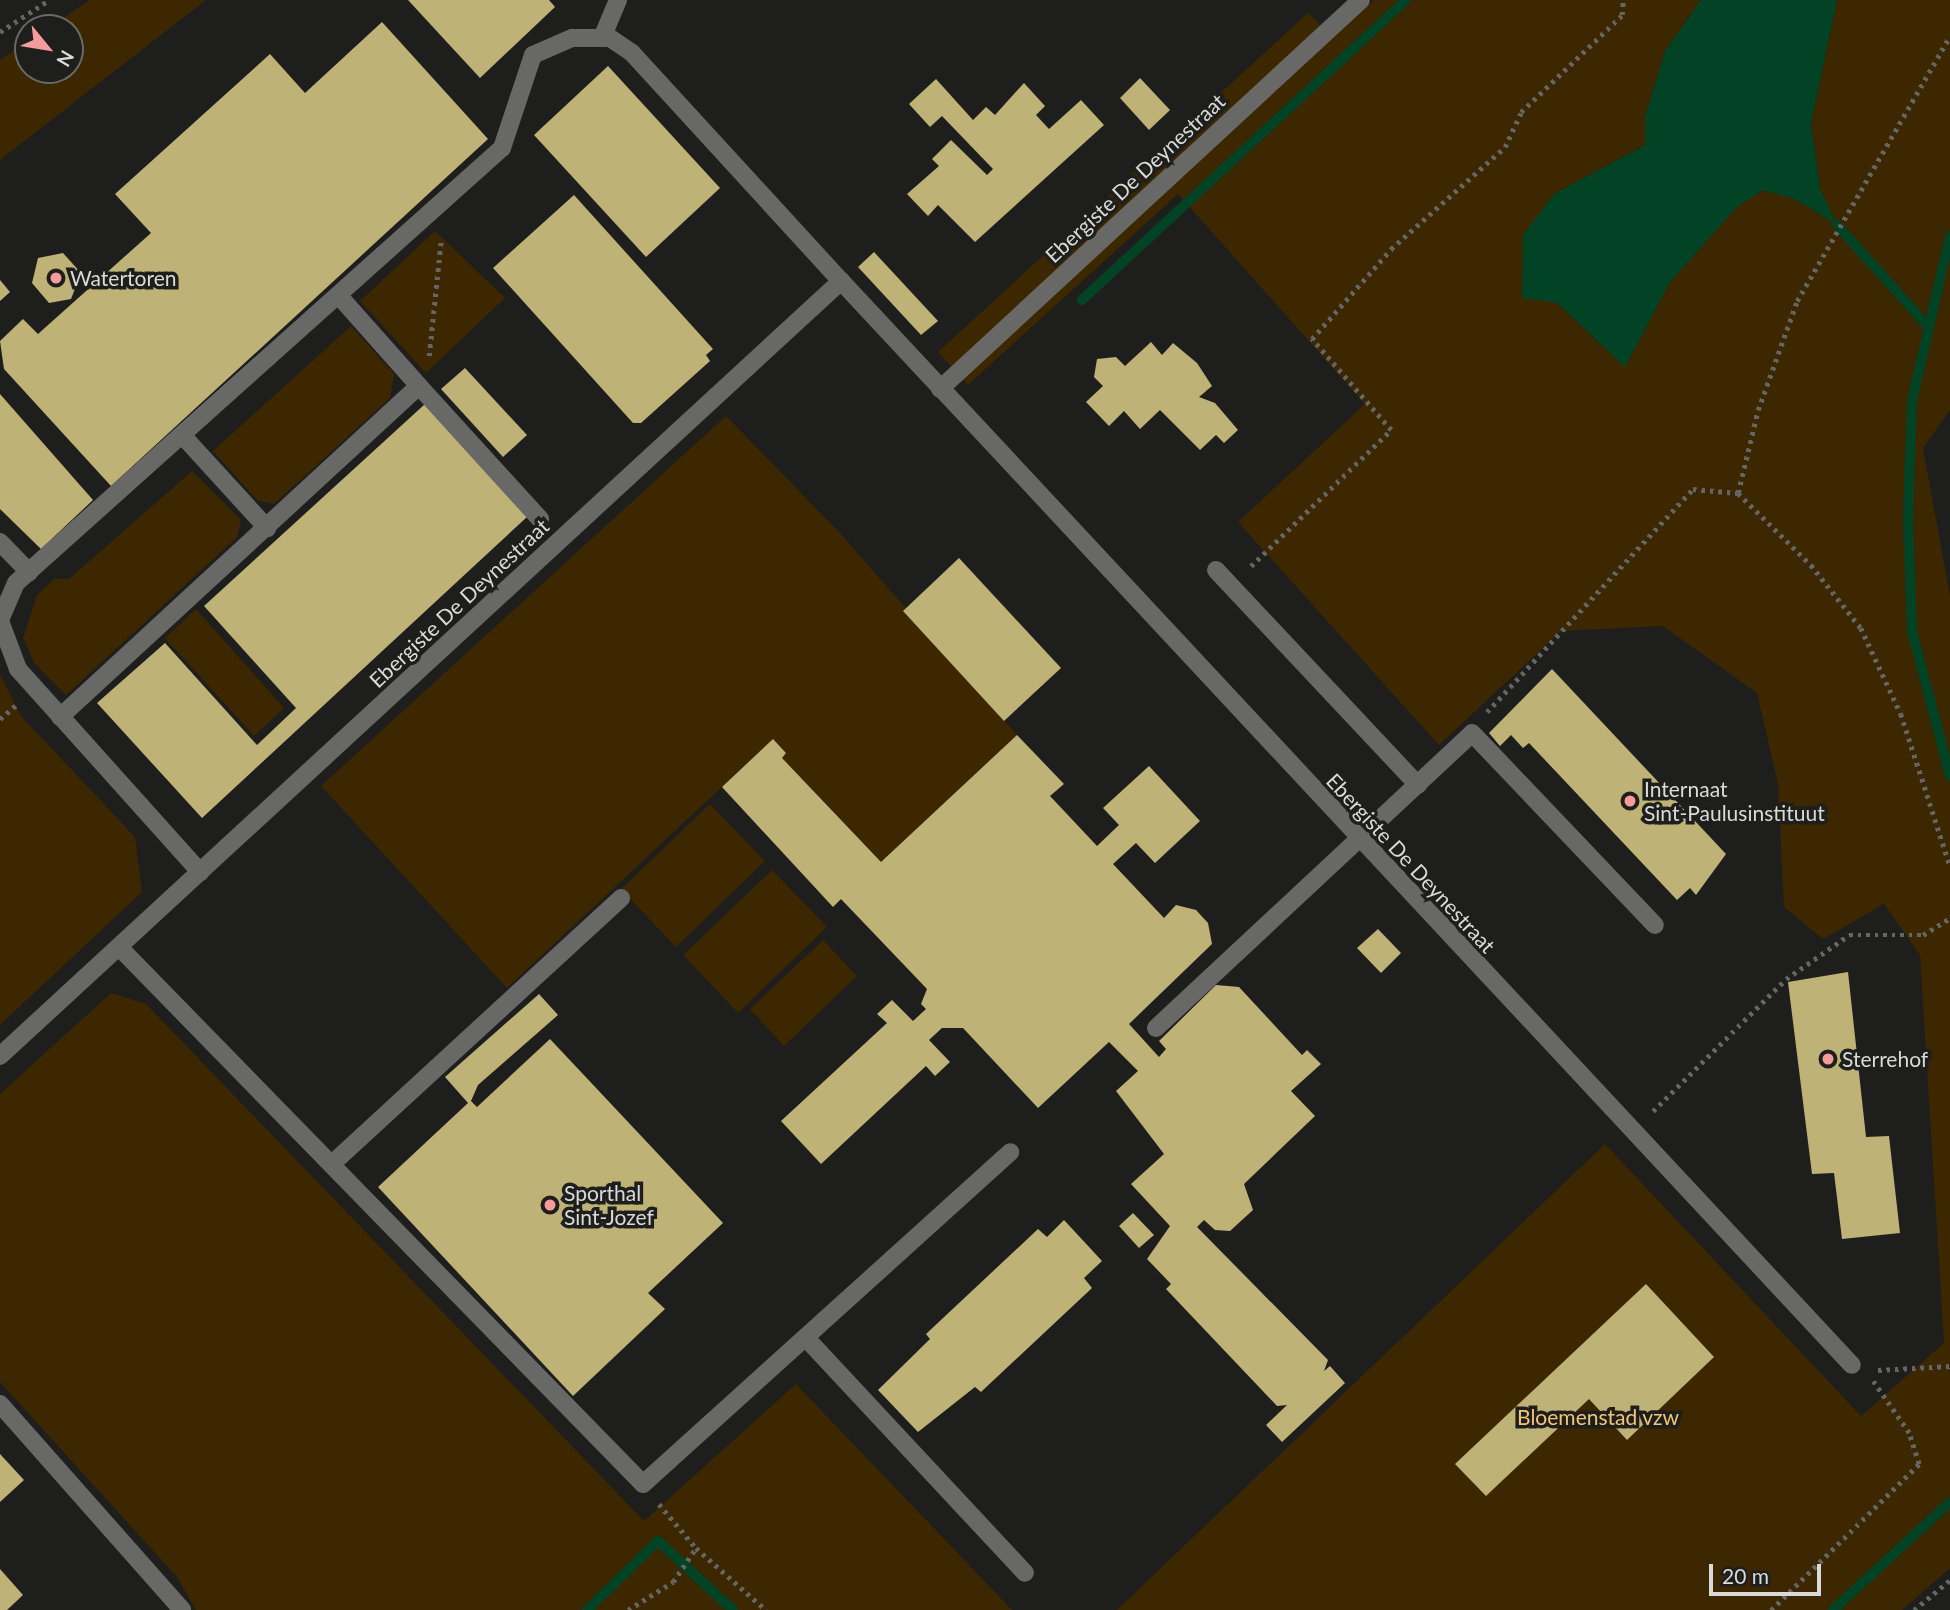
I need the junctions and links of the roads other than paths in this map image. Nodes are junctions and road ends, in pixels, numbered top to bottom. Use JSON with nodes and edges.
{"nodes":[{"id":1,"x":618,"y":0,"type":"edge"},
{"id":2,"x":1361,"y":0,"type":"edge"},
{"id":3,"x":602,"y":38,"type":"junction"},
{"id":4,"x":841,"y":281,"type":"junction"},
{"id":5,"x":340,"y":297,"type":"junction"},
{"id":6,"x":419,"y":386,"type":"junction"},
{"id":7,"x":940,"y":389,"type":"junction"},
{"id":8,"x":183,"y":436,"type":"junction"},
{"id":9,"x":540,"y":519,"type":"dead end"},
{"id":10,"x":267,"y":528,"type":"junction"},
{"id":11,"x":0,"y":542,"type":"edge"},
{"id":12,"x":1216,"y":570,"type":"dead end"},
{"id":13,"x":29,"y":572,"type":"junction"},
{"id":14,"x":0,"y":621,"type":"edge"},
{"id":15,"x":60,"y":717,"type":"junction"},
{"id":16,"x":1418,"y":785,"type":"junction"},
{"id":17,"x":1360,"y":841,"type":"junction"},
{"id":18,"x":200,"y":872,"type":"junction"},
{"id":19,"x":621,"y":898,"type":"dead end"},
{"id":20,"x":1655,"y":925,"type":"dead end"},
{"id":21,"x":118,"y":947,"type":"junction"},
{"id":22,"x":1156,"y":1028,"type":"dead end"},
{"id":23,"x":0,"y":1056,"type":"edge"},
{"id":24,"x":1010,"y":1152,"type":"dead end"},
{"id":25,"x":334,"y":1162,"type":"junction"},
{"id":26,"x":806,"y":1338,"type":"junction"},
{"id":27,"x":1852,"y":1365,"type":"dead end"},
{"id":28,"x":0,"y":1404,"type":"edge"},
{"id":29,"x":1026,"y":1573,"type":"dead end"},
{"id":30,"x":182,"y":1610,"type":"edge"}],
"edges":[{"from":1,"to":3,"type":"street"},
{"from":2,"to":7,"type":"street","name":"Ebergiste De Deynestraat"},
{"from":3,"to":4,"type":"street"},
{"from":3,"to":5,"type":"street"},
{"from":4,"to":7,"type":"street","name":"Ebergiste De Deynestraat"},
{"from":4,"to":18,"type":"street","name":"Ebergiste De Deynestraat"},
{"from":5,"to":6,"type":"street"},
{"from":5,"to":8,"type":"street"},
{"from":6,"to":9,"type":"street"},
{"from":6,"to":10,"type":"street"},
{"from":7,"to":17,"type":"street","name":"Ebergiste De Deynestraat"},
{"from":8,"to":10,"type":"street"},
{"from":8,"to":13,"type":"street"},
{"from":10,"to":15,"type":"street"},
{"from":11,"to":13,"type":"street"},
{"from":12,"to":16,"type":"street"},
{"from":13,"to":14,"type":"street"},
{"from":14,"to":15,"type":"street"},
{"from":15,"to":18,"type":"street"},
{"from":16,"to":17,"type":"street"},
{"from":16,"to":20,"type":"street"},
{"from":17,"to":22,"type":"street"},
{"from":17,"to":27,"type":"street","name":"Ebergiste De Deynestraat"},
{"from":18,"to":21,"type":"street","name":"Ebergiste De Deynestraat"},
{"from":19,"to":25,"type":"street"},
{"from":21,"to":23,"type":"street","name":"Ebergiste De Deynestraat"},
{"from":21,"to":25,"type":"street"},
{"from":24,"to":26,"type":"street"},
{"from":25,"to":26,"type":"street"},
{"from":26,"to":29,"type":"street"},
{"from":28,"to":30,"type":"street"}]}
